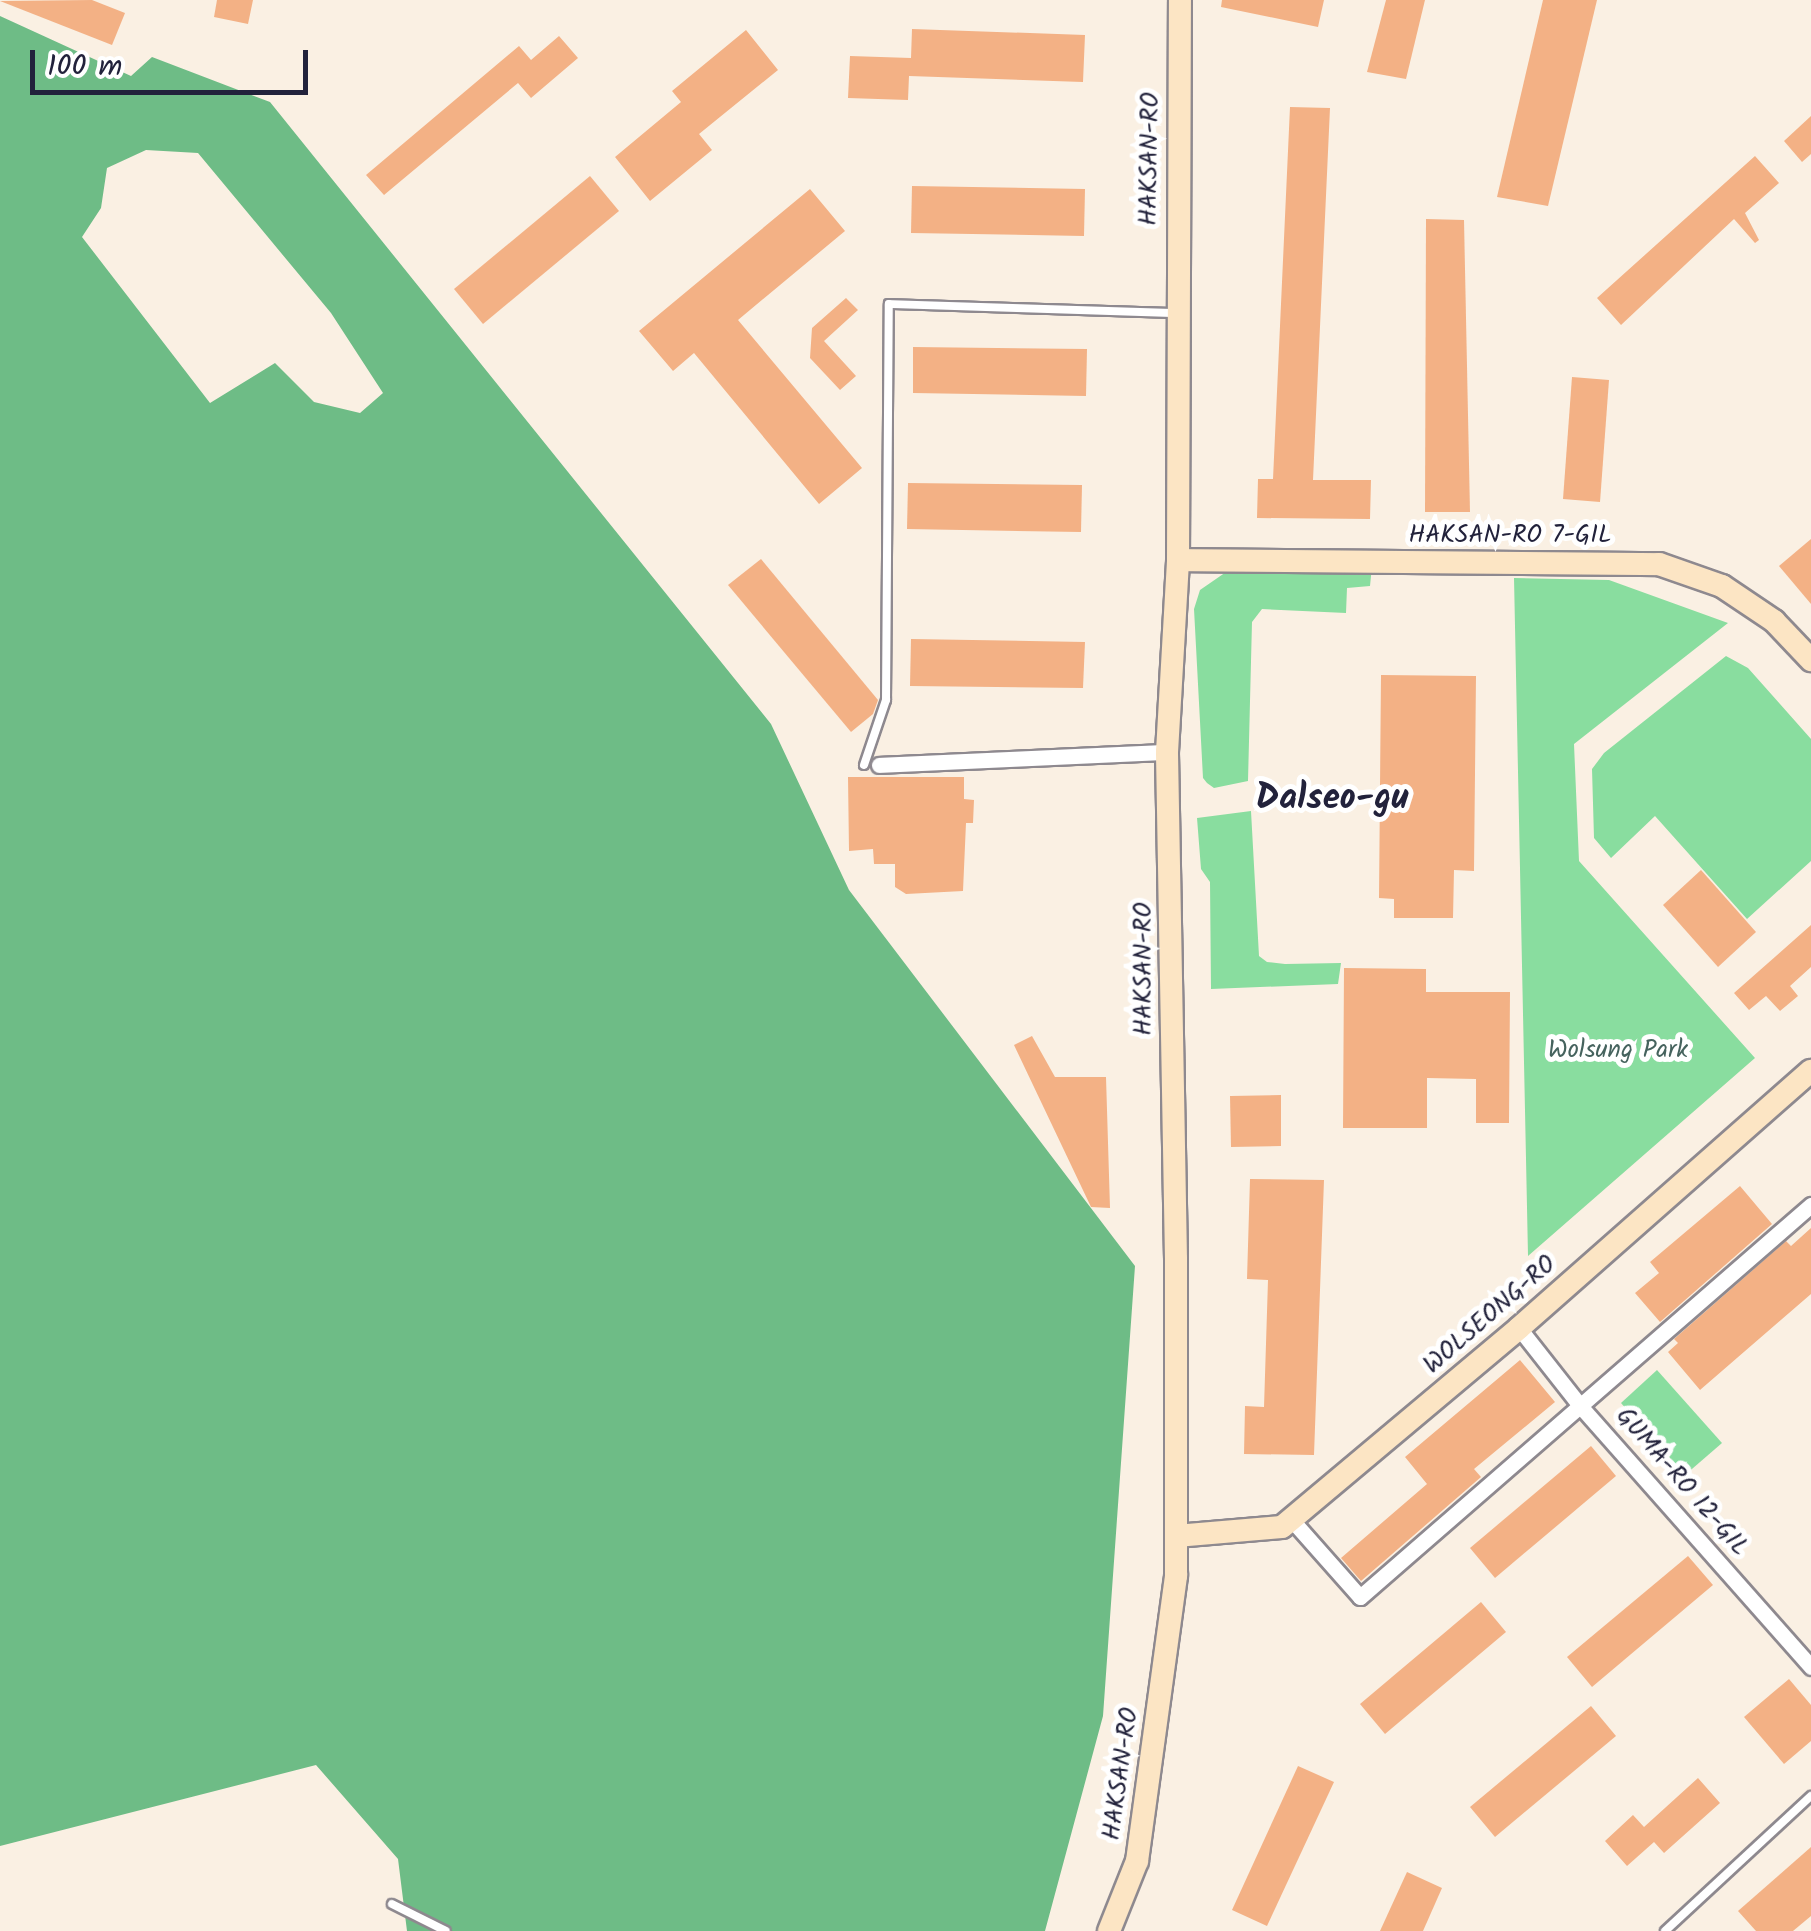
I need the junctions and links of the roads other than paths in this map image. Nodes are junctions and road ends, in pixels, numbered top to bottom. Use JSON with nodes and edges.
{"nodes":[{"id":1,"x":1180,"y":0,"type":"edge"},
{"id":2,"x":1176,"y":313,"type":"junction"},
{"id":3,"x":1178,"y":560,"type":"junction"},
{"id":4,"x":1811,"y":660,"type":"edge"},
{"id":5,"x":1167,"y":752,"type":"junction"},
{"id":6,"x":871,"y":765,"type":"joint"},
{"id":7,"x":1811,"y":1070,"type":"edge"},
{"id":8,"x":1811,"y":1205,"type":"edge"},
{"id":9,"x":1519,"y":1328,"type":"junction"},
{"id":10,"x":1582,"y":1408,"type":"junction"},
{"id":11,"x":1291,"y":1519,"type":"junction"},
{"id":12,"x":1176,"y":1536,"type":"junction"},
{"id":13,"x":1811,"y":1667,"type":"edge"},
{"id":14,"x":1811,"y":1796,"type":"edge"},
{"id":15,"x":392,"y":1904,"type":"dead end"},
{"id":16,"x":446,"y":1931,"type":"edge"},
{"id":17,"x":1109,"y":1931,"type":"edge"},
{"id":18,"x":1666,"y":1931,"type":"edge"}],
"edges":[{"from":1,"to":2,"type":"main road","name":"HAKSAN-RO"},
{"from":2,"to":3,"type":"main road","name":"HAKSAN-RO"},
{"from":2,"to":6,"type":"lane"},
{"from":3,"to":4,"type":"main road","name":"HAKSAN-RO 7-GIL"},
{"from":3,"to":5,"type":"main road","name":"HAKSAN-RO"},
{"from":5,"to":6,"type":"street"},
{"from":5,"to":12,"type":"main road","name":"HAKSAN-RO"},
{"from":7,"to":9,"type":"main road","name":"WOLSEONG-RO"},
{"from":8,"to":10,"type":"street"},
{"from":9,"to":10,"type":"street","name":"GUMA-RO 12-GIL"},
{"from":9,"to":11,"type":"main road","name":"WOLSEONG-RO"},
{"from":10,"to":11,"type":"street"},
{"from":10,"to":13,"type":"street","name":"GUMA-RO 12-GIL"},
{"from":11,"to":12,"type":"main road","name":"WOLSEONG-RO"},
{"from":12,"to":17,"type":"main road","name":"HAKSAN-RO"},
{"from":14,"to":18,"type":"lane"},
{"from":15,"to":16,"type":"lane"}]}
